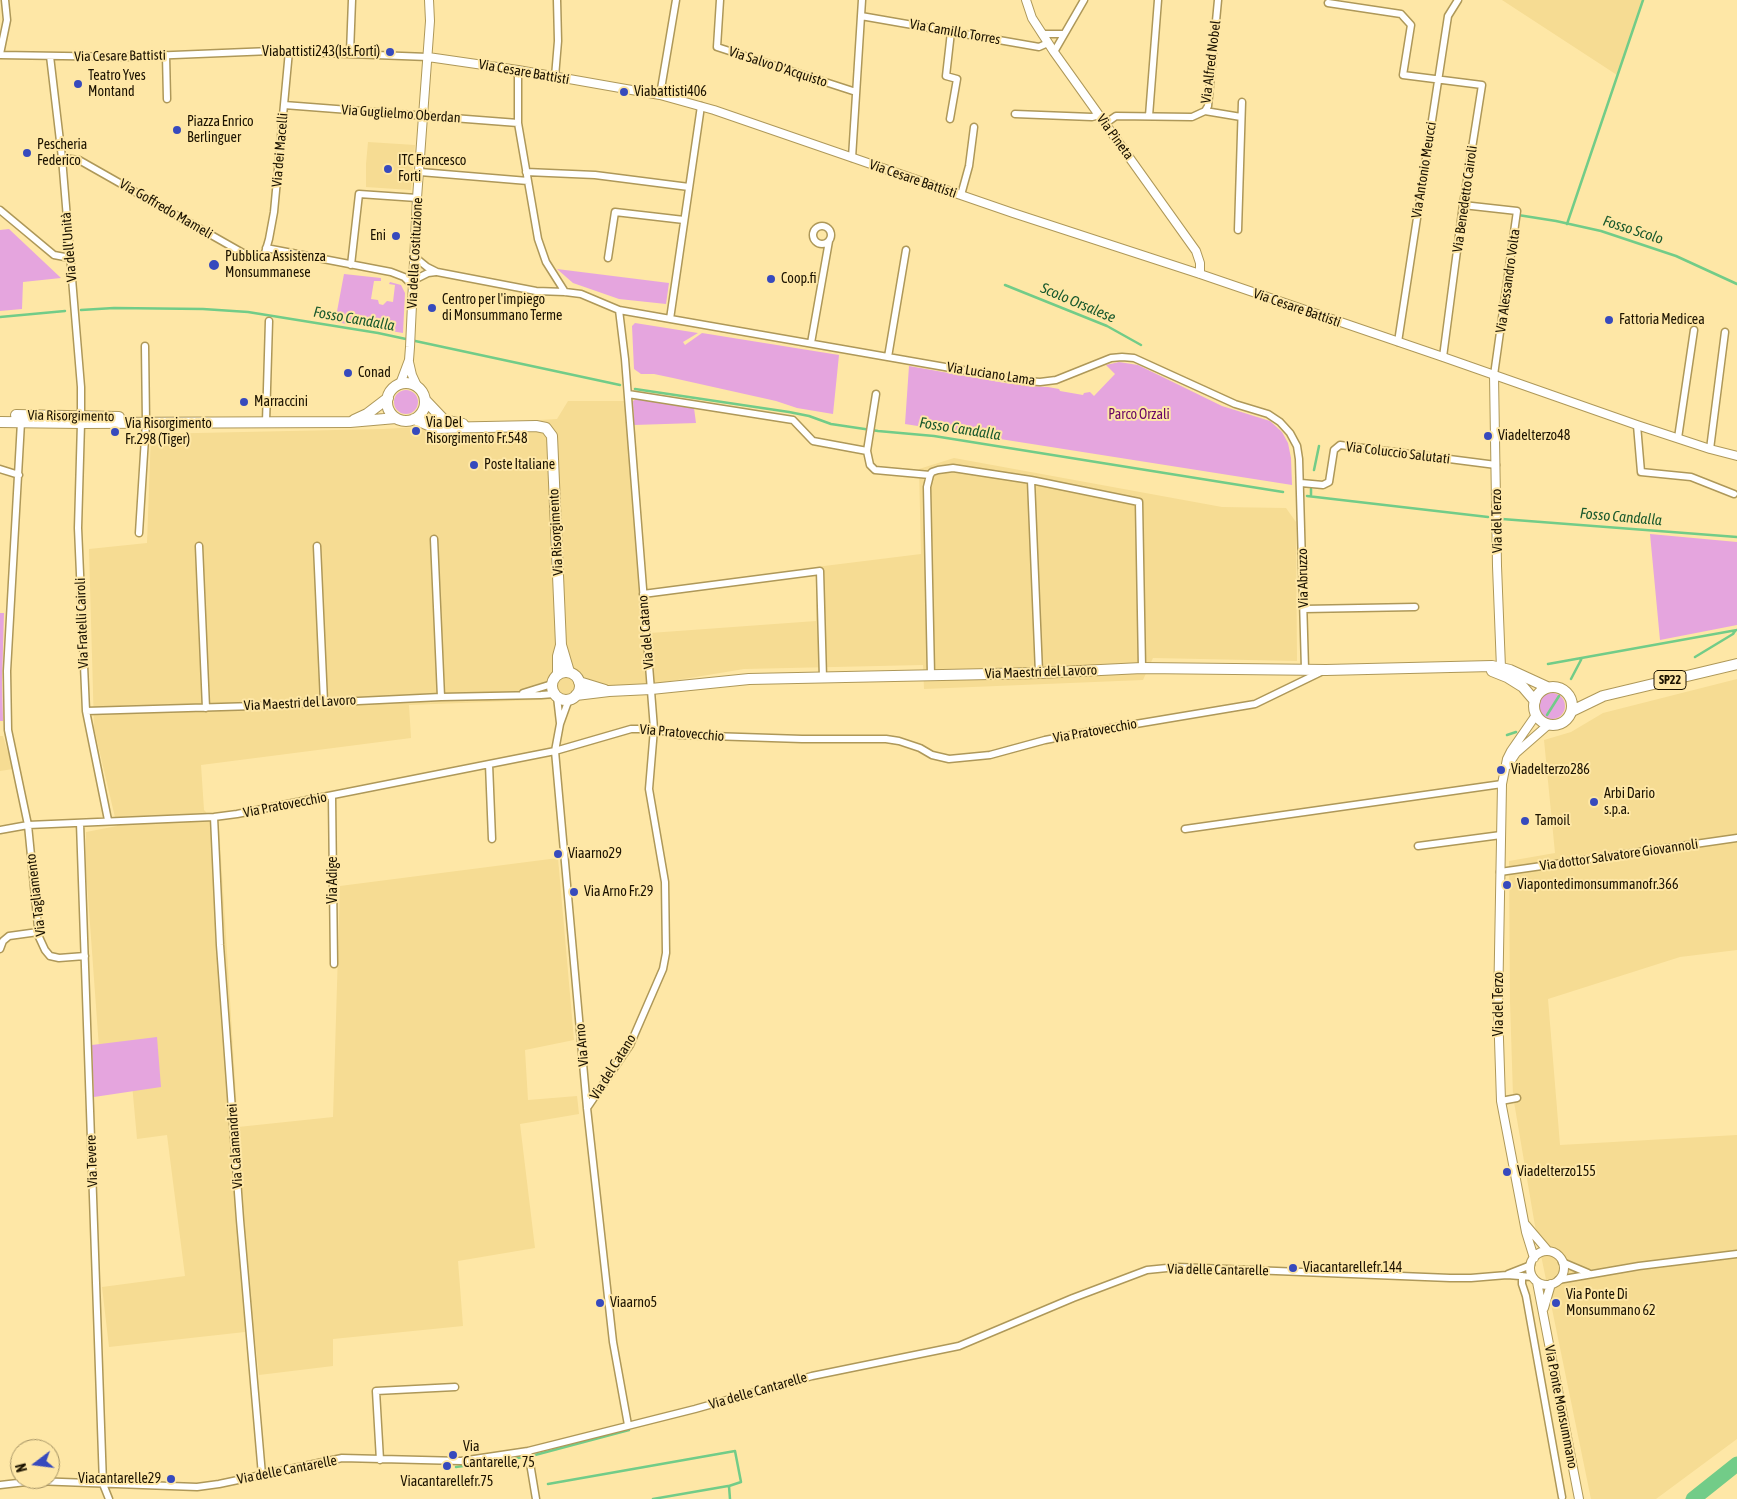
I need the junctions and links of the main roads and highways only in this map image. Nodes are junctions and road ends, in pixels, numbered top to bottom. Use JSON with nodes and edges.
{"nodes":[{"id":1,"x":388,"y":398,"type":"junction"},
{"id":2,"x":425,"y":400,"type":"junction"},
{"id":3,"x":0,"y":416,"type":"edge"},
{"id":4,"x":396,"y":418,"type":"junction"},
{"id":5,"x":81,"y":419,"type":"junction"},
{"id":6,"x":414,"y":419,"type":"junction"},
{"id":7,"x":0,"y":422,"type":"edge"},
{"id":8,"x":350,"y":422,"type":"junction"},
{"id":9,"x":479,"y":426,"type":"junction"},
{"id":10,"x":561,"y":644,"type":"junction"},
{"id":11,"x":1737,"y":664,"type":"edge"},
{"id":12,"x":1474,"y":667,"type":"junction"},
{"id":13,"x":569,"y":672,"type":"junction"},
{"id":14,"x":558,"y":674,"type":"junction"},
{"id":15,"x":579,"y":682,"type":"junction"},
{"id":16,"x":1547,"y":687,"type":"junction"},
{"id":17,"x":609,"y":691,"type":"junction"},
{"id":18,"x":1570,"y":696,"type":"junction"},
{"id":19,"x":1603,"y":696,"type":"junction"},
{"id":20,"x":572,"y":697,"type":"junction"},
{"id":21,"x":1535,"y":701,"type":"junction"},
{"id":22,"x":1572,"y":711,"type":"junction"}],
"edges":[{"from":1,"to":2,"type":"main road","name":"Via Risorgimento"},
{"from":1,"to":4,"type":"main road"},
{"from":1,"to":8,"type":"main road","name":"Via Risorgimento"},
{"from":2,"to":6,"type":"main road"},
{"from":2,"to":9,"type":"main road","name":"Via Risorgimento"},
{"from":3,"to":5,"type":"main road","name":"Via Risorgimento"},
{"from":4,"to":6,"type":"main road","name":"Via Risorgimento"},
{"from":4,"to":8,"type":"main road","name":"Via Risorgimento"},
{"from":5,"to":7,"type":"main road","name":"Via Risorgimento"},
{"from":5,"to":7,"type":"main road"},
{"from":5,"to":8,"type":"main road","name":"Via Risorgimento"},
{"from":6,"to":9,"type":"main road","name":"Via Risorgimento"},
{"from":9,"to":10,"type":"main road","name":"Via Risorgimento"},
{"from":10,"to":13,"type":"main road","name":"Via Risorgimento"},
{"from":10,"to":14,"type":"main road","name":"Via Risorgimento"},
{"from":11,"to":19,"type":"main road","number":"SP22"},
{"from":12,"to":16,"type":"main road"},
{"from":12,"to":17,"type":"main road","name":"Via Maestri del Lavoro"},
{"from":12,"to":21,"type":"main road"},
{"from":13,"to":14,"type":"main road"},
{"from":13,"to":15,"type":"main road","name":"Via Maestri del Lavoro"},
{"from":14,"to":20,"type":"main road","name":"Via Maestri del Lavoro"},
{"from":15,"to":17,"type":"main road","name":"Via Maestri del Lavoro"},
{"from":15,"to":20,"type":"main road"},
{"from":16,"to":18,"type":"main road","number":"SP22"},
{"from":16,"to":21,"type":"main road"},
{"from":17,"to":20,"type":"main road","name":"Via Maestri del Lavoro"},
{"from":18,"to":19,"type":"main road","number":"SP22"},
{"from":18,"to":22,"type":"main road"},
{"from":19,"to":22,"type":"main road","number":"SP22"},
{"from":21,"to":22,"type":"main road","number":"SP22"}]}
